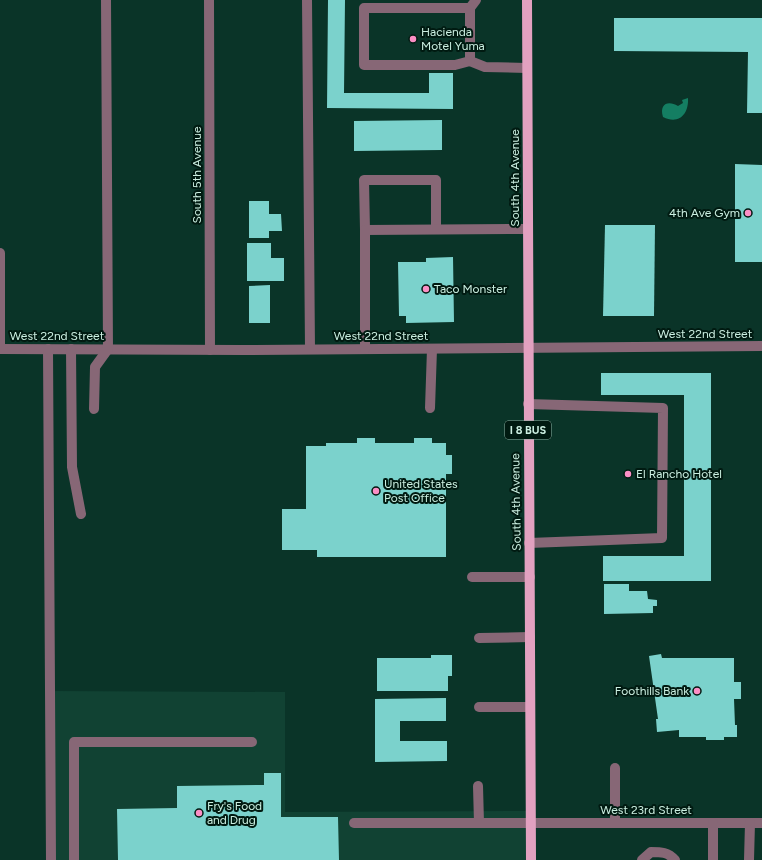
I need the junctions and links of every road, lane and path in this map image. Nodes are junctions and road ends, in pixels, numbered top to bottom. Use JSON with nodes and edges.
{"nodes":[{"id":1,"x":106,"y":0,"type":"edge"},
{"id":2,"x":209,"y":0,"type":"edge"},
{"id":3,"x":307,"y":0,"type":"edge"},
{"id":4,"x":527,"y":0,"type":"edge"},
{"id":5,"x":473,"y":4,"type":"edge"},
{"id":6,"x":470,"y":62,"type":"junction"},
{"id":7,"x":527,"y":68,"type":"junction"},
{"id":8,"x":528,"y":229,"type":"junction"},
{"id":9,"x":365,"y":230,"type":"junction"},
{"id":10,"x":436,"y":230,"type":"junction"},
{"id":11,"x":0,"y":253,"type":"edge"},
{"id":12,"x":762,"y":346,"type":"edge"},
{"id":13,"x":528,"y":348,"type":"junction"},
{"id":14,"x":0,"y":349,"type":"edge"},
{"id":15,"x":48,"y":349,"type":"junction"},
{"id":16,"x":71,"y":349,"type":"junction"},
{"id":17,"x":108,"y":349,"type":"junction"},
{"id":18,"x":310,"y":349,"type":"junction"},
{"id":19,"x":365,"y":349,"type":"junction"},
{"id":20,"x":432,"y":349,"type":"junction"},
{"id":21,"x":210,"y":350,"type":"junction"},
{"id":22,"x":528,"y":404,"type":"junction"},
{"id":23,"x":430,"y":408,"type":"dead end"},
{"id":24,"x":94,"y":409,"type":"dead end"},
{"id":25,"x":81,"y":514,"type":"dead end"},
{"id":26,"x":529,"y":543,"type":"junction"},
{"id":27,"x":472,"y":577,"type":"dead end"},
{"id":28,"x":530,"y":577,"type":"junction"},
{"id":29,"x":530,"y":637,"type":"junction"},
{"id":30,"x":479,"y":638,"type":"dead end"},
{"id":31,"x":479,"y":707,"type":"dead end"},
{"id":32,"x":530,"y":707,"type":"junction"},
{"id":33,"x":252,"y":742,"type":"dead end"},
{"id":34,"x":615,"y":768,"type":"dead end"},
{"id":35,"x":478,"y":786,"type":"dead end"},
{"id":36,"x":354,"y":823,"type":"dead end"},
{"id":37,"x":480,"y":823,"type":"junction"},
{"id":38,"x":530,"y":823,"type":"junction"},
{"id":39,"x":615,"y":823,"type":"junction"},
{"id":40,"x":713,"y":823,"type":"junction"},
{"id":41,"x":750,"y":823,"type":"junction"},
{"id":42,"x":762,"y":823,"type":"edge"},
{"id":43,"x":51,"y":860,"type":"edge"},
{"id":44,"x":74,"y":860,"type":"edge"},
{"id":45,"x":531,"y":860,"type":"edge"},
{"id":46,"x":642,"y":860,"type":"edge"},
{"id":47,"x":675,"y":860,"type":"edge"},
{"id":48,"x":713,"y":860,"type":"edge"},
{"id":49,"x":749,"y":860,"type":"edge"}],
"edges":[{"from":1,"to":17,"type":"street"},
{"from":2,"to":21,"type":"street","name":"South 5th Avenue"},
{"from":3,"to":18,"type":"street"},
{"from":4,"to":7,"type":"main road","name":"South 4th Avenue","number":"I 8 BUS"},
{"from":5,"to":6,"type":"street"},
{"from":5,"to":6,"type":"street"},
{"from":6,"to":7,"type":"street"},
{"from":7,"to":8,"type":"main road","name":"South 4th Avenue","number":"I 8 BUS"},
{"from":8,"to":10,"type":"street"},
{"from":8,"to":13,"type":"main road","name":"South 4th Avenue","number":"I 8 BUS"},
{"from":9,"to":10,"type":"street"},
{"from":9,"to":10,"type":"street"},
{"from":9,"to":19,"type":"street"},
{"from":11,"to":14,"type":"street"},
{"from":12,"to":13,"type":"street","name":"West 22nd Street"},
{"from":13,"to":20,"type":"street","name":"West 22nd Street"},
{"from":13,"to":22,"type":"main road","name":"South 4th Avenue","number":"I 8 BUS"},
{"from":14,"to":15,"type":"street","name":"West 22nd Street"},
{"from":15,"to":16,"type":"street","name":"West 22nd Street"},
{"from":15,"to":43,"type":"street"},
{"from":16,"to":17,"type":"street","name":"West 22nd Street"},
{"from":16,"to":25,"type":"street"},
{"from":17,"to":21,"type":"street","name":"West 22nd Street"},
{"from":17,"to":24,"type":"street"},
{"from":18,"to":19,"type":"street","name":"West 22nd Street"},
{"from":18,"to":21,"type":"street","name":"West 22nd Street"},
{"from":19,"to":20,"type":"street","name":"West 22nd Street"},
{"from":20,"to":23,"type":"street"},
{"from":22,"to":26,"type":"main road","name":"South 4th Avenue","number":"I 8 BUS"},
{"from":22,"to":26,"type":"street"},
{"from":26,"to":28,"type":"main road","name":"South 4th Avenue","number":"I 8 BUS"},
{"from":27,"to":28,"type":"street"},
{"from":28,"to":29,"type":"main road","name":"South 4th Avenue","number":"I 8 BUS"},
{"from":29,"to":30,"type":"street"},
{"from":29,"to":32,"type":"main road","name":"South 4th Avenue","number":"I 8 BUS"},
{"from":31,"to":32,"type":"street"},
{"from":32,"to":38,"type":"main road","name":"South 4th Avenue","number":"I 8 BUS"},
{"from":33,"to":44,"type":"street"},
{"from":34,"to":39,"type":"street"},
{"from":35,"to":37,"type":"street"},
{"from":36,"to":37,"type":"street","name":"West 23rd Street"},
{"from":37,"to":38,"type":"street","name":"West 23rd Street"},
{"from":38,"to":39,"type":"street","name":"West 23rd Street"},
{"from":38,"to":45,"type":"main road","name":"South 4th Avenue","number":"I 8 BUS"},
{"from":39,"to":40,"type":"street","name":"West 23rd Street"},
{"from":40,"to":41,"type":"street","name":"West 23rd Street"},
{"from":40,"to":48,"type":"street"},
{"from":41,"to":42,"type":"street","name":"West 23rd Street"},
{"from":41,"to":49,"type":"street"},
{"from":46,"to":47,"type":"street"}]}
